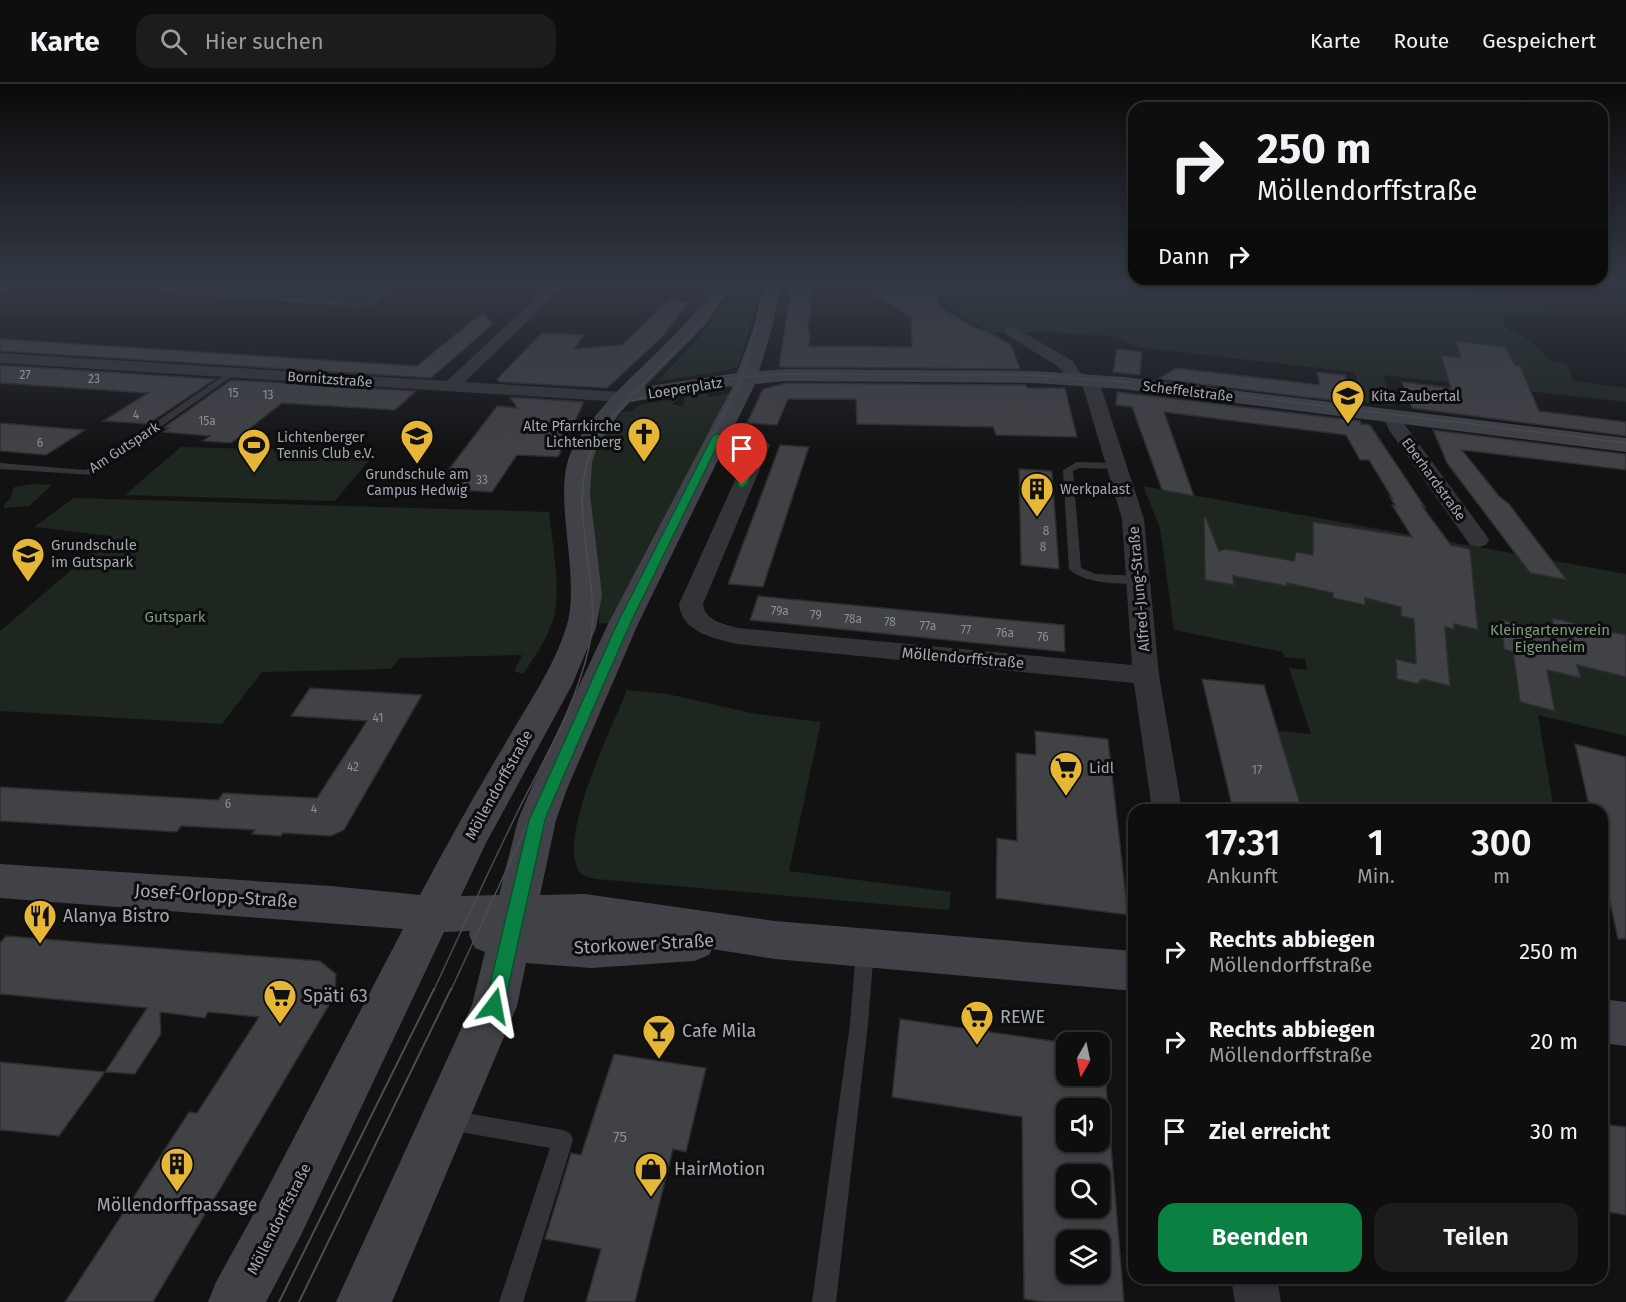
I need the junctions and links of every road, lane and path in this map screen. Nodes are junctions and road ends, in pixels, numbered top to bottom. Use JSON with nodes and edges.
{"nodes":[{"id":1,"x":502,"y":338,"type":"edge"},
{"id":2,"x":681,"y":338,"type":"edge"},
{"id":3,"x":760,"y":338,"type":"edge"},
{"id":4,"x":1022,"y":338,"type":"edge"},
{"id":5,"x":0,"y":358,"type":"edge"},
{"id":6,"x":233,"y":373,"type":"junction"},
{"id":7,"x":747,"y":378,"type":"junction"},
{"id":8,"x":1081,"y":379,"type":"junction"},
{"id":9,"x":450,"y":387,"type":"junction"},
{"id":10,"x":623,"y":397,"type":"junction"},
{"id":11,"x":1392,"y":416,"type":"junction"},
{"id":12,"x":716,"y":437,"type":"junction"},
{"id":13,"x":1626,"y":445,"type":"edge"},
{"id":14,"x":0,"y":466,"type":"edge"},
{"id":15,"x":1117,"y":466,"type":"junction"},
{"id":16,"x":1478,"y":540,"type":"dead end"},
{"id":17,"x":1138,"y":580,"type":"junction"},
{"id":18,"x":1146,"y":675,"type":"junction"},
{"id":19,"x":1166,"y":804,"type":"edge"},
{"id":20,"x":0,"y":881,"type":"edge"},
{"id":21,"x":432,"y":914,"type":"junction"},
{"id":22,"x":512,"y":927,"type":"junction"},
{"id":23,"x":865,"y":948,"type":"junction"},
{"id":24,"x":1128,"y":970,"type":"edge"},
{"id":25,"x":1608,"y":1022,"type":"edge"},
{"id":26,"x":1626,"y":1024,"type":"edge"},
{"id":27,"x":445,"y":1120,"type":"junction"},
{"id":28,"x":1255,"y":1284,"type":"edge"},
{"id":29,"x":236,"y":1302,"type":"edge"},
{"id":30,"x":364,"y":1302,"type":"edge"},
{"id":31,"x":511,"y":1302,"type":"edge"},
{"id":32,"x":824,"y":1302,"type":"edge"},
{"id":33,"x":1258,"y":1302,"type":"edge"}],
"edges":[{"from":1,"to":9,"type":"street"},
{"from":2,"to":10,"type":"main road","name":"Möllendorffstraße"},
{"from":3,"to":7,"type":"main road"},
{"from":4,"to":8,"type":"street","name":"Alfred-Jung-Straße"},
{"from":5,"to":6,"type":"street","name":"Bornitzstraße"},
{"from":6,"to":9,"type":"street","name":"Bornitzstraße"},
{"from":6,"to":14,"type":"lane","name":"Am Gutspark"},
{"from":7,"to":8,"type":"main road","name":"Scheffelstraße"},
{"from":7,"to":10,"type":"main road","name":"Loeperplatz"},
{"from":7,"to":12,"type":"main road"},
{"from":8,"to":11,"type":"main road","name":"Scheffelstraße"},
{"from":8,"to":15,"type":"street","name":"Alfred-Jung-Straße"},
{"from":9,"to":10,"type":"street","name":"Bornitzstraße"},
{"from":10,"to":21,"type":"main road","name":"Möllendorffstraße"},
{"from":11,"to":13,"type":"main road","name":"Scheffelstraße"},
{"from":11,"to":16,"type":"street","name":"Eberhardstraße"},
{"from":12,"to":18,"type":"street","name":"Möllendorffstraße"},
{"from":12,"to":22,"type":"main road"},
{"from":15,"to":17,"type":"street","name":"Alfred-Jung-Straße"},
{"from":15,"to":17,"type":"lane"},
{"from":17,"to":18,"type":"street","name":"Alfred-Jung-Straße"},
{"from":18,"to":19,"type":"street","name":"Alfred-Jung-Straße"},
{"from":20,"to":21,"type":"main road","name":"Josef-Orlopp-Straße"},
{"from":21,"to":22,"type":"main road","name":"Storkower Straße"},
{"from":21,"to":29,"type":"main road","name":"Möllendorffstraße"},
{"from":22,"to":23,"type":"main road","name":"Storkower Straße"},
{"from":22,"to":27,"type":"main road"},
{"from":23,"to":24,"type":"main road","name":"Storkower Straße"},
{"from":23,"to":32,"type":"lane"},
{"from":25,"to":26,"type":"main road"},
{"from":27,"to":30,"type":"main road"},
{"from":27,"to":31,"type":"lane"},
{"from":28,"to":33,"type":"street"}]}
